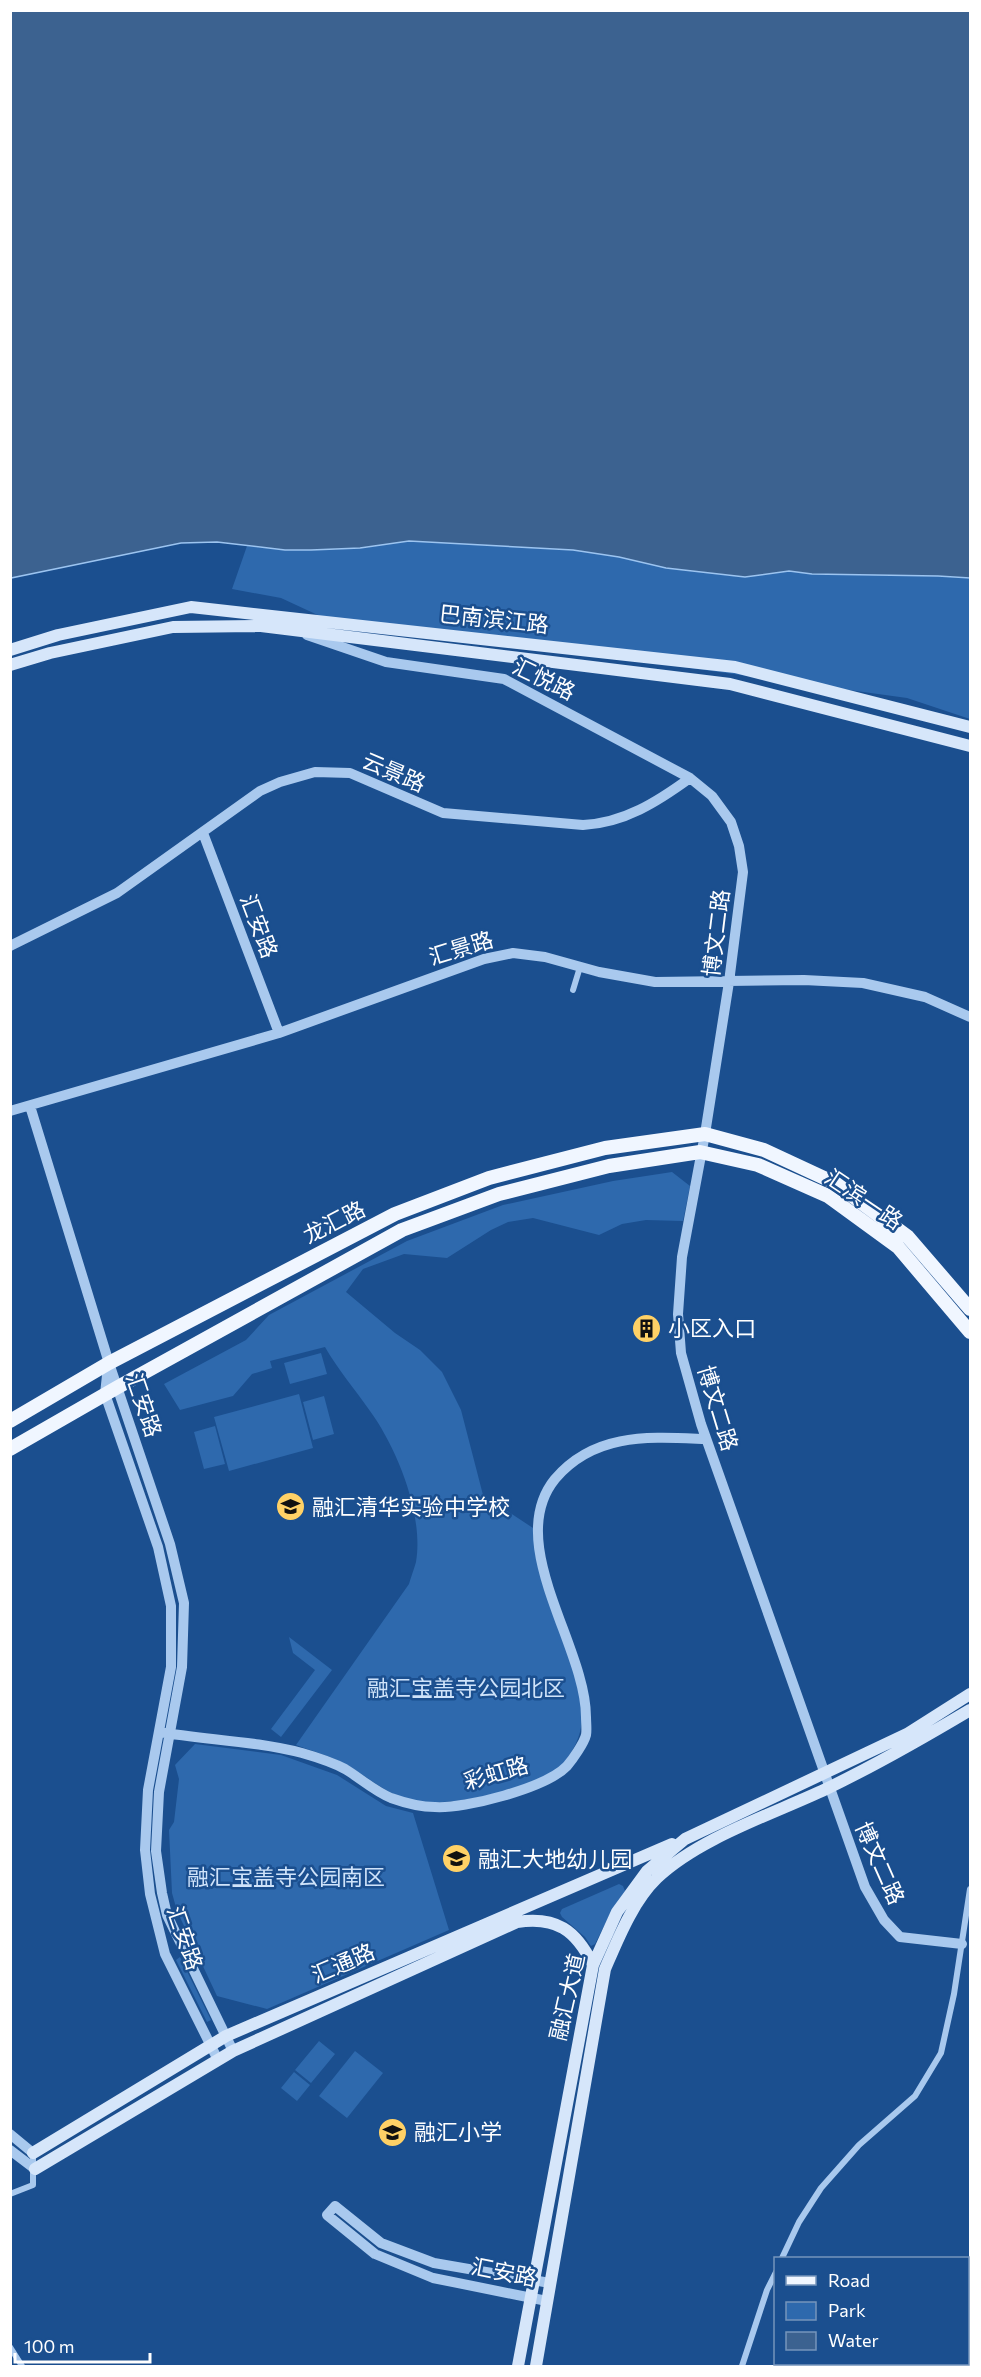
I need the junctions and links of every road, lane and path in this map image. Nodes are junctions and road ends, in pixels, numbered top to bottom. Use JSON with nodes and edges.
{"nodes":[{"id":1,"x":299,"y":632,"type":"junction"},
{"id":2,"x":10,"y":650,"type":"edge"},
{"id":3,"x":10,"y":665,"type":"edge"},
{"id":4,"x":970,"y":727,"type":"edge"},
{"id":5,"x":970,"y":746,"type":"edge"},
{"id":6,"x":690,"y":778,"type":"junction"},
{"id":7,"x":203,"y":833,"type":"junction"},
{"id":8,"x":10,"y":946,"type":"edge"},
{"id":9,"x":580,"y":967,"type":"junction"},
{"id":10,"x":729,"y":982,"type":"junction"},
{"id":11,"x":573,"y":990,"type":"dead end"},
{"id":12,"x":970,"y":1017,"type":"edge"},
{"id":13,"x":279,"y":1033,"type":"junction"},
{"id":14,"x":30,"y":1106,"type":"junction"},
{"id":15,"x":10,"y":1111,"type":"edge"},
{"id":16,"x":705,"y":1134,"type":"junction"},
{"id":17,"x":700,"y":1152,"type":"junction"},
{"id":18,"x":970,"y":1309,"type":"edge"},
{"id":19,"x":970,"y":1332,"type":"edge"},
{"id":20,"x":109,"y":1363,"type":"junction"},
{"id":21,"x":118,"y":1387,"type":"junction"},
{"id":22,"x":105,"y":1394,"type":"junction"},
{"id":23,"x":10,"y":1421,"type":"edge"},
{"id":24,"x":706,"y":1439,"type":"junction"},
{"id":25,"x":10,"y":1449,"type":"edge"},
{"id":26,"x":970,"y":1694,"type":"edge"},
{"id":27,"x":970,"y":1710,"type":"edge"},
{"id":28,"x":164,"y":1733,"type":"junction"},
{"id":29,"x":824,"y":1775,"type":"junction"},
{"id":30,"x":829,"y":1788,"type":"junction"},
{"id":31,"x":685,"y":1839,"type":"junction"},
{"id":32,"x":970,"y":1889,"type":"edge"},
{"id":33,"x":962,"y":1944,"type":"junction"},
{"id":34,"x":592,"y":1965,"type":"junction"},
{"id":35,"x":226,"y":2036,"type":"junction"},
{"id":36,"x":210,"y":2046,"type":"junction"},
{"id":37,"x":233,"y":2051,"type":"junction"},
{"id":38,"x":218,"y":2060,"type":"junction"},
{"id":39,"x":10,"y":2134,"type":"edge"},
{"id":40,"x":10,"y":2150,"type":"edge"},
{"id":41,"x":33,"y":2153,"type":"junction"},
{"id":42,"x":35,"y":2169,"type":"junction"},
{"id":43,"x":10,"y":2194,"type":"edge"},
{"id":44,"x":783,"y":2257,"type":"edge"},
{"id":45,"x":774,"y":2276,"type":"edge"},
{"id":46,"x":534,"y":2281,"type":"junction"},
{"id":47,"x":550,"y":2283,"type":"junction"},
{"id":48,"x":531,"y":2298,"type":"junction"},
{"id":49,"x":547,"y":2301,"type":"junction"},
{"id":50,"x":10,"y":2347,"type":"edge"},
{"id":51,"x":22,"y":2367,"type":"edge"},
{"id":52,"x":518,"y":2367,"type":"edge"},
{"id":53,"x":536,"y":2367,"type":"edge"},
{"id":54,"x":742,"y":2367,"type":"edge"}],
"edges":[{"from":1,"to":3,"type":"main road","name":"巴南滨江路"},
{"from":1,"to":5,"type":"main road","name":"巴南滨江路"},
{"from":1,"to":6,"type":"street","name":"汇悦路"},
{"from":2,"to":4,"type":"main road","name":"巴南滨江路"},
{"from":6,"to":7,"type":"street","name":"云景路"},
{"from":6,"to":10,"type":"street","name":"博文二路"},
{"from":7,"to":8,"type":"street","name":"云景路"},
{"from":7,"to":13,"type":"street","name":"汇安路"},
{"from":9,"to":10,"type":"street","name":"汇景路"},
{"from":9,"to":11,"type":"street"},
{"from":9,"to":13,"type":"street","name":"汇景路"},
{"from":10,"to":12,"type":"street","name":"汇景路"},
{"from":10,"to":16,"type":"street","name":"博文二路"},
{"from":13,"to":14,"type":"street","name":"汇景路"},
{"from":14,"to":15,"type":"street","name":"汇景路"},
{"from":14,"to":20,"type":"street"},
{"from":16,"to":17,"type":"street","name":"博文二路"},
{"from":16,"to":18,"type":"main road","name":"汇滨一路"},
{"from":16,"to":20,"type":"main road","name":"龙汇路"},
{"from":17,"to":19,"type":"main road","name":"汇滨一路"},
{"from":17,"to":21,"type":"main road","name":"龙汇路"},
{"from":17,"to":24,"type":"street","name":"博文二路"},
{"from":20,"to":21,"type":"street","name":"汇安路"},
{"from":20,"to":22,"type":"street","name":"汇安路"},
{"from":20,"to":23,"type":"main road","name":"龙汇路"},
{"from":21,"to":22,"type":"main road","name":"龙汇路"},
{"from":21,"to":28,"type":"street","name":"汇安路"},
{"from":22,"to":25,"type":"main road","name":"龙汇路"},
{"from":22,"to":28,"type":"street","name":"汇安路"},
{"from":24,"to":28,"type":"street","name":"彩虹路"},
{"from":24,"to":29,"type":"street","name":"博文二路"},
{"from":26,"to":29,"type":"main road","name":"融汇大道"},
{"from":27,"to":30,"type":"main road","name":"融汇大道"},
{"from":28,"to":35,"type":"street","name":"汇安路"},
{"from":28,"to":36,"type":"street","name":"汇安路"},
{"from":29,"to":30,"type":"street","name":"博文二路"},
{"from":29,"to":31,"type":"main road","name":"融汇大道"},
{"from":30,"to":33,"type":"street","name":"博文二路"},
{"from":30,"to":47,"type":"main road","name":"融汇大道"},
{"from":31,"to":34,"type":"main road","name":"融汇大道"},
{"from":31,"to":35,"type":"main road","name":"汇通路"},
{"from":32,"to":33,"type":"street"},
{"from":33,"to":44,"type":"street"},
{"from":34,"to":37,"type":"main road","name":"汇通路"},
{"from":34,"to":46,"type":"main road","name":"融汇大道"},
{"from":35,"to":36,"type":"main road","name":"汇通路"},
{"from":35,"to":37,"type":"street","name":"汇安路"},
{"from":36,"to":38,"type":"street","name":"汇安路"},
{"from":36,"to":41,"type":"main road","name":"汇通路"},
{"from":37,"to":38,"type":"main road","name":"汇通路"},
{"from":38,"to":42,"type":"main road","name":"汇通路"},
{"from":39,"to":41,"type":"street"},
{"from":40,"to":42,"type":"street"},
{"from":41,"to":42,"type":"street"},
{"from":42,"to":43,"type":"street"},
{"from":45,"to":54,"type":"street"},
{"from":46,"to":47,"type":"street","name":"汇安路"},
{"from":46,"to":48,"type":"main road","name":"融汇大道"},
{"from":46,"to":48,"type":"street","name":"汇安路"},
{"from":47,"to":49,"type":"main road","name":"融汇大道"},
{"from":48,"to":49,"type":"street","name":"汇安路"},
{"from":48,"to":52,"type":"main road","name":"融汇大道"},
{"from":49,"to":53,"type":"main road","name":"融汇大道"},
{"from":50,"to":51,"type":"street"}]}
